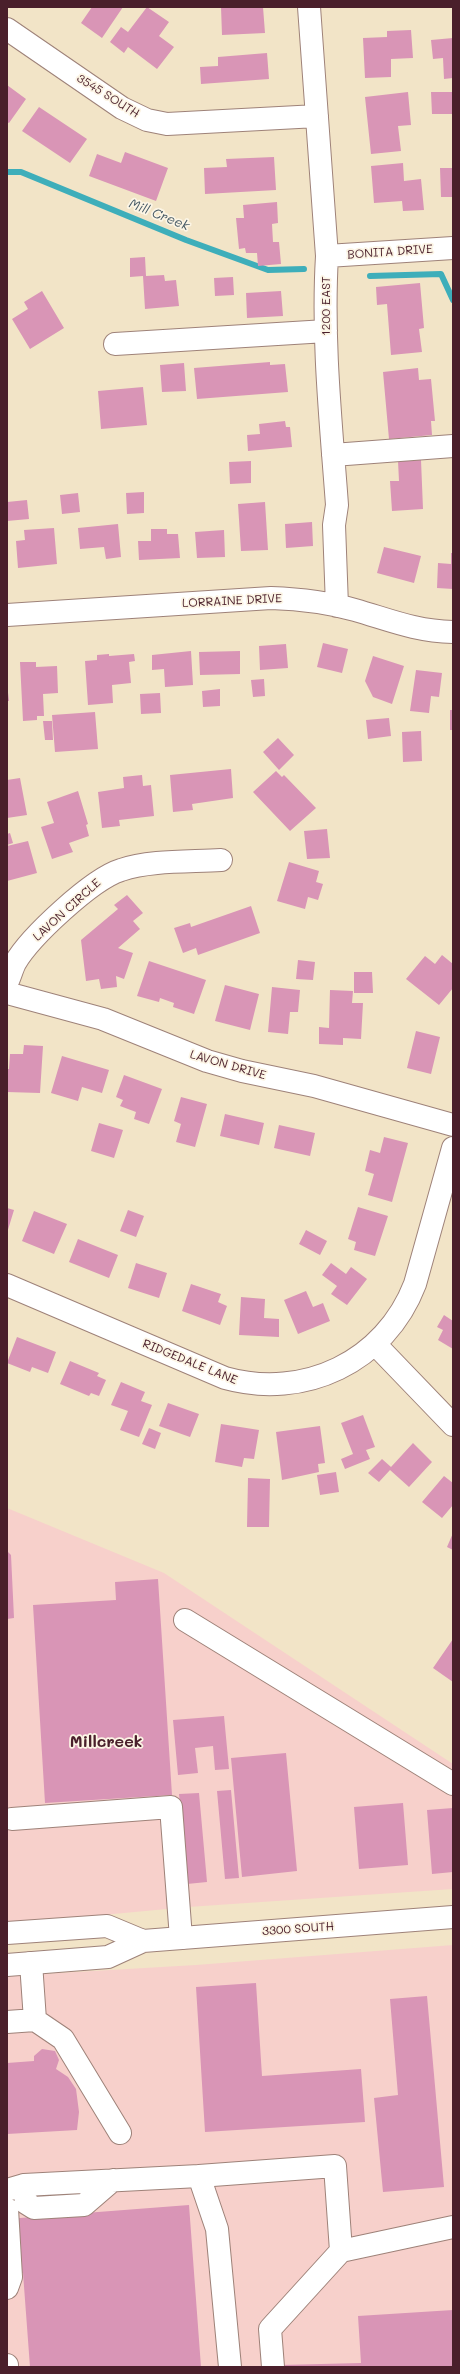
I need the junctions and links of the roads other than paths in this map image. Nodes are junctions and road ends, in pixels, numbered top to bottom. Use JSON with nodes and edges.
{"nodes":[{"id":1,"x":309,"y":7,"type":"edge"},
{"id":2,"x":7,"y":29,"type":"edge"},
{"id":3,"x":317,"y":116,"type":"junction"},
{"id":4,"x":453,"y":248,"type":"edge"},
{"id":5,"x":327,"y":256,"type":"junction"},
{"id":6,"x":326,"y":331,"type":"junction"},
{"id":7,"x":115,"y":344,"type":"dead end"},
{"id":8,"x":453,"y":446,"type":"edge"},
{"id":9,"x":333,"y":455,"type":"junction"},
{"id":10,"x":337,"y":606,"type":"junction"},
{"id":11,"x":7,"y":615,"type":"edge"},
{"id":12,"x":453,"y":632,"type":"edge"},
{"id":13,"x":221,"y":860,"type":"dead end"},
{"id":14,"x":7,"y":983,"type":"edge"},
{"id":15,"x":7,"y":993,"type":"edge"},
{"id":16,"x":453,"y":1125,"type":"edge"},
{"id":17,"x":453,"y":1148,"type":"edge"},
{"id":18,"x":7,"y":1285,"type":"edge"},
{"id":19,"x":375,"y":1344,"type":"junction"},
{"id":20,"x":453,"y":1425,"type":"edge"},
{"id":21,"x":185,"y":1620,"type":"dead end"},
{"id":22,"x":453,"y":1784,"type":"edge"},
{"id":23,"x":12,"y":1819,"type":"dead end"},
{"id":24,"x":453,"y":1917,"type":"edge"},
{"id":25,"x":7,"y":1933,"type":"edge"},
{"id":26,"x":181,"y":1938,"type":"junction"},
{"id":27,"x":142,"y":1941,"type":"junction"},
{"id":28,"x":31,"y":1963,"type":"junction"},
{"id":29,"x":7,"y":1965,"type":"edge"},
{"id":30,"x":35,"y":2020,"type":"junction"},
{"id":31,"x":7,"y":2022,"type":"edge"},
{"id":32,"x":120,"y":2133,"type":"dead end"},
{"id":33,"x":199,"y":2176,"type":"junction"},
{"id":34,"x":113,"y":2180,"type":"junction"},
{"id":35,"x":18,"y":2189,"type":"edge"},
{"id":36,"x":7,"y":2209,"type":"edge"},
{"id":37,"x":453,"y":2227,"type":"edge"},
{"id":38,"x":341,"y":2251,"type":"junction"},
{"id":39,"x":7,"y":2288,"type":"edge"},
{"id":40,"x":230,"y":2367,"type":"edge"},
{"id":41,"x":273,"y":2367,"type":"edge"}],
"edges":[{"from":1,"to":3,"type":"street","name":"1200 EAST"},
{"from":2,"to":3,"type":"street","name":"3545 SOUTH"},
{"from":3,"to":5,"type":"street","name":"1200 EAST"},
{"from":4,"to":5,"type":"street","name":"BONITA DRIVE"},
{"from":5,"to":6,"type":"street","name":"1200 EAST"},
{"from":6,"to":7,"type":"street"},
{"from":6,"to":9,"type":"street","name":"1200 EAST"},
{"from":8,"to":9,"type":"street"},
{"from":9,"to":10,"type":"street","name":"1200 EAST"},
{"from":10,"to":11,"type":"street","name":"LORRAINE DRIVE"},
{"from":10,"to":12,"type":"street","name":"LORRAINE DRIVE"},
{"from":13,"to":14,"type":"street","name":"LAVON CIRCLE"},
{"from":15,"to":16,"type":"street","name":"LAVON DRIVE"},
{"from":17,"to":19,"type":"street","name":"RIDGEDALE LANE"},
{"from":18,"to":19,"type":"street","name":"RIDGEDALE LANE"},
{"from":19,"to":20,"type":"street"},
{"from":21,"to":22,"type":"street"},
{"from":23,"to":26,"type":"street"},
{"from":24,"to":26,"type":"street","name":"3300 SOUTH"},
{"from":25,"to":27,"type":"street","name":"3300 SOUTH"},
{"from":26,"to":27,"type":"street","name":"3300 SOUTH"},
{"from":27,"to":28,"type":"street","name":"3300 SOUTH"},
{"from":28,"to":29,"type":"street","name":"3300 SOUTH"},
{"from":28,"to":30,"type":"street"},
{"from":30,"to":31,"type":"street"},
{"from":30,"to":32,"type":"street"},
{"from":33,"to":34,"type":"street"},
{"from":33,"to":38,"type":"street"},
{"from":33,"to":40,"type":"street"},
{"from":34,"to":35,"type":"street"},
{"from":34,"to":35,"type":"street"},
{"from":36,"to":39,"type":"street"},
{"from":37,"to":38,"type":"street"},
{"from":38,"to":41,"type":"street"}]}
